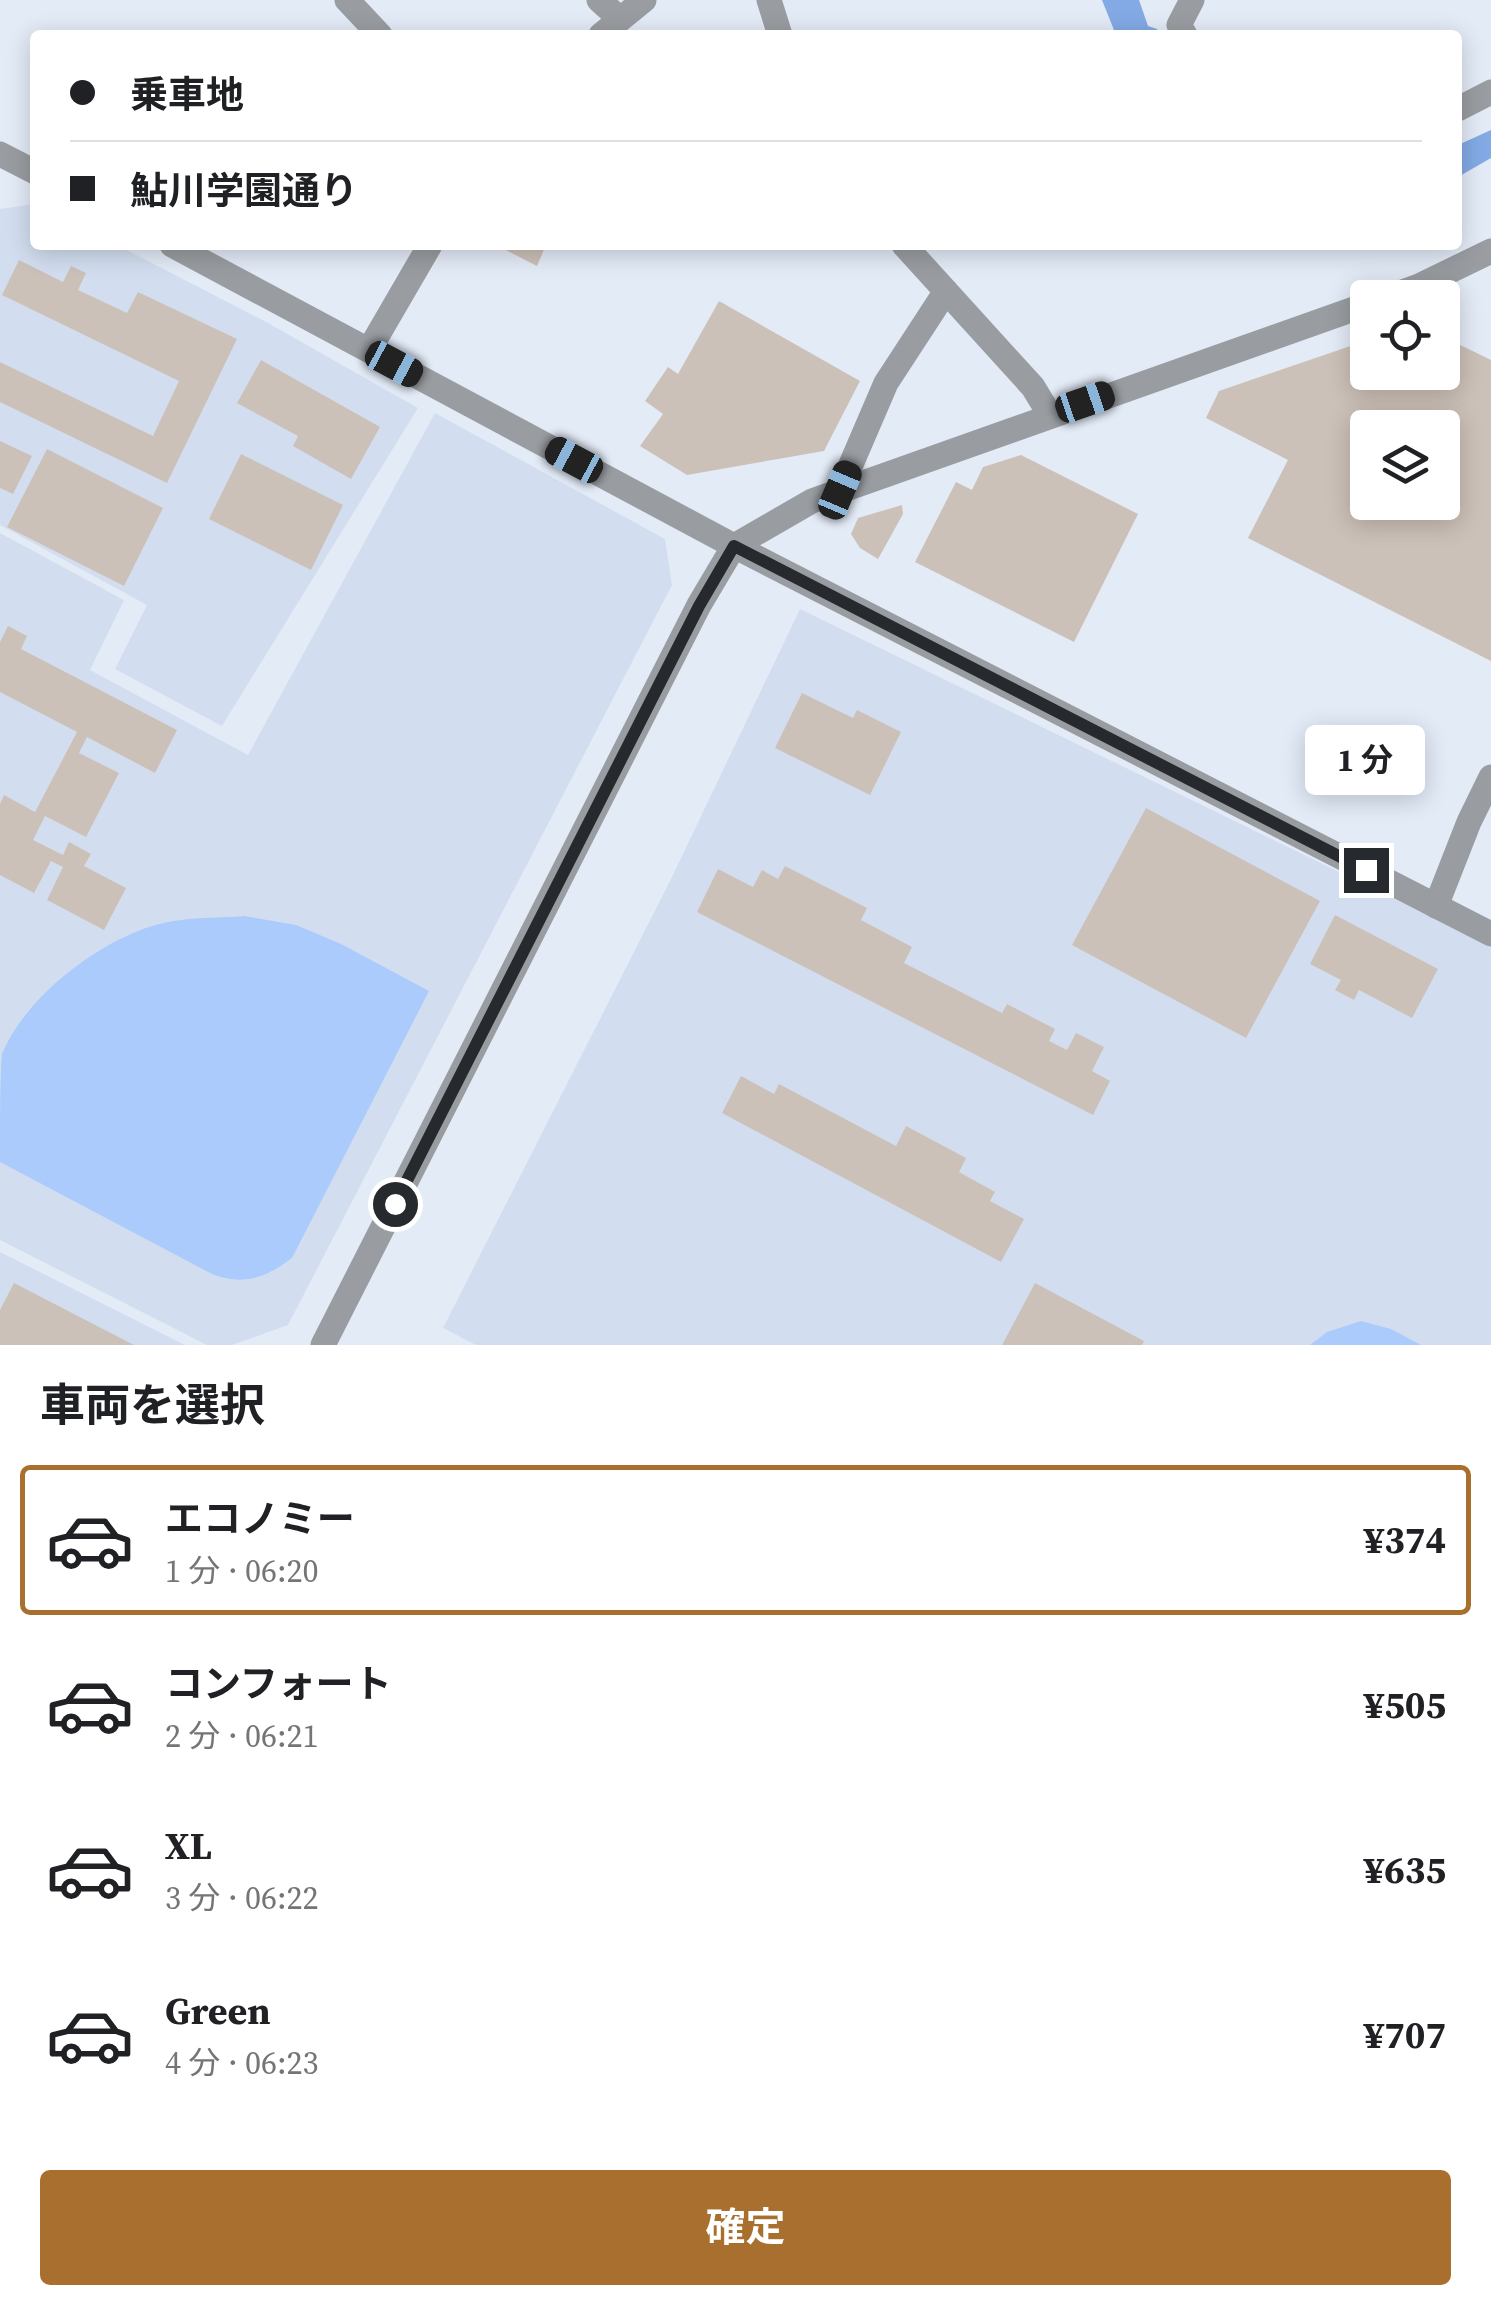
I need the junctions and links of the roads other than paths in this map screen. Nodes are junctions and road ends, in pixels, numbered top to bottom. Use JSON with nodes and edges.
{"nodes":[{"id":1,"x":347,"y":0,"type":"edge"},
{"id":2,"x":599,"y":0,"type":"edge"},
{"id":3,"x":644,"y":0,"type":"edge"},
{"id":4,"x":770,"y":0,"type":"edge"},
{"id":5,"x":1192,"y":0,"type":"edge"},
{"id":6,"x":610,"y":27,"type":"edge"},
{"id":7,"x":375,"y":30,"type":"edge"},
{"id":8,"x":779,"y":30,"type":"edge"},
{"id":9,"x":1182,"y":30,"type":"edge"},
{"id":10,"x":1491,"y":92,"type":"edge"},
{"id":11,"x":1462,"y":106,"type":"edge"},
{"id":12,"x":0,"y":154,"type":"edge"},
{"id":13,"x":30,"y":169,"type":"edge"},
{"id":14,"x":181,"y":250,"type":"edge"},
{"id":15,"x":427,"y":250,"type":"edge"},
{"id":16,"x":909,"y":250,"type":"edge"},
{"id":17,"x":1491,"y":251,"type":"edge"},
{"id":18,"x":1431,"y":280,"type":"edge"},
{"id":19,"x":946,"y":291,"type":"junction"},
{"id":20,"x":1350,"y":310,"type":"edge"},
{"id":21,"x":369,"y":350,"type":"junction"},
{"id":22,"x":1050,"y":415,"type":"junction"},
{"id":23,"x":840,"y":490,"type":"junction"},
{"id":24,"x":734,"y":546,"type":"junction"},
{"id":25,"x":1491,"y":777,"type":"edge"},
{"id":26,"x":1480,"y":827,"type":"edge"},
{"id":27,"x":1436,"y":906,"type":"junction"},
{"id":28,"x":1491,"y":934,"type":"edge"},
{"id":29,"x":324,"y":1345,"type":"edge"}],
"edges":[{"from":1,"to":7,"type":"street"},
{"from":2,"to":6,"type":"street"},
{"from":3,"to":6,"type":"street"},
{"from":4,"to":8,"type":"street"},
{"from":5,"to":9,"type":"street"},
{"from":10,"to":11,"type":"street"},
{"from":12,"to":13,"type":"street"},
{"from":14,"to":21,"type":"street"},
{"from":15,"to":21,"type":"street"},
{"from":16,"to":19,"type":"street"},
{"from":17,"to":18,"type":"street"},
{"from":19,"to":22,"type":"street"},
{"from":19,"to":23,"type":"street"},
{"from":20,"to":22,"type":"street"},
{"from":21,"to":24,"type":"street"},
{"from":22,"to":23,"type":"street"},
{"from":23,"to":24,"type":"street"},
{"from":24,"to":27,"type":"street"},
{"from":24,"to":29,"type":"street"},
{"from":25,"to":26,"type":"street"},
{"from":26,"to":27,"type":"street"},
{"from":27,"to":28,"type":"street"}]}
